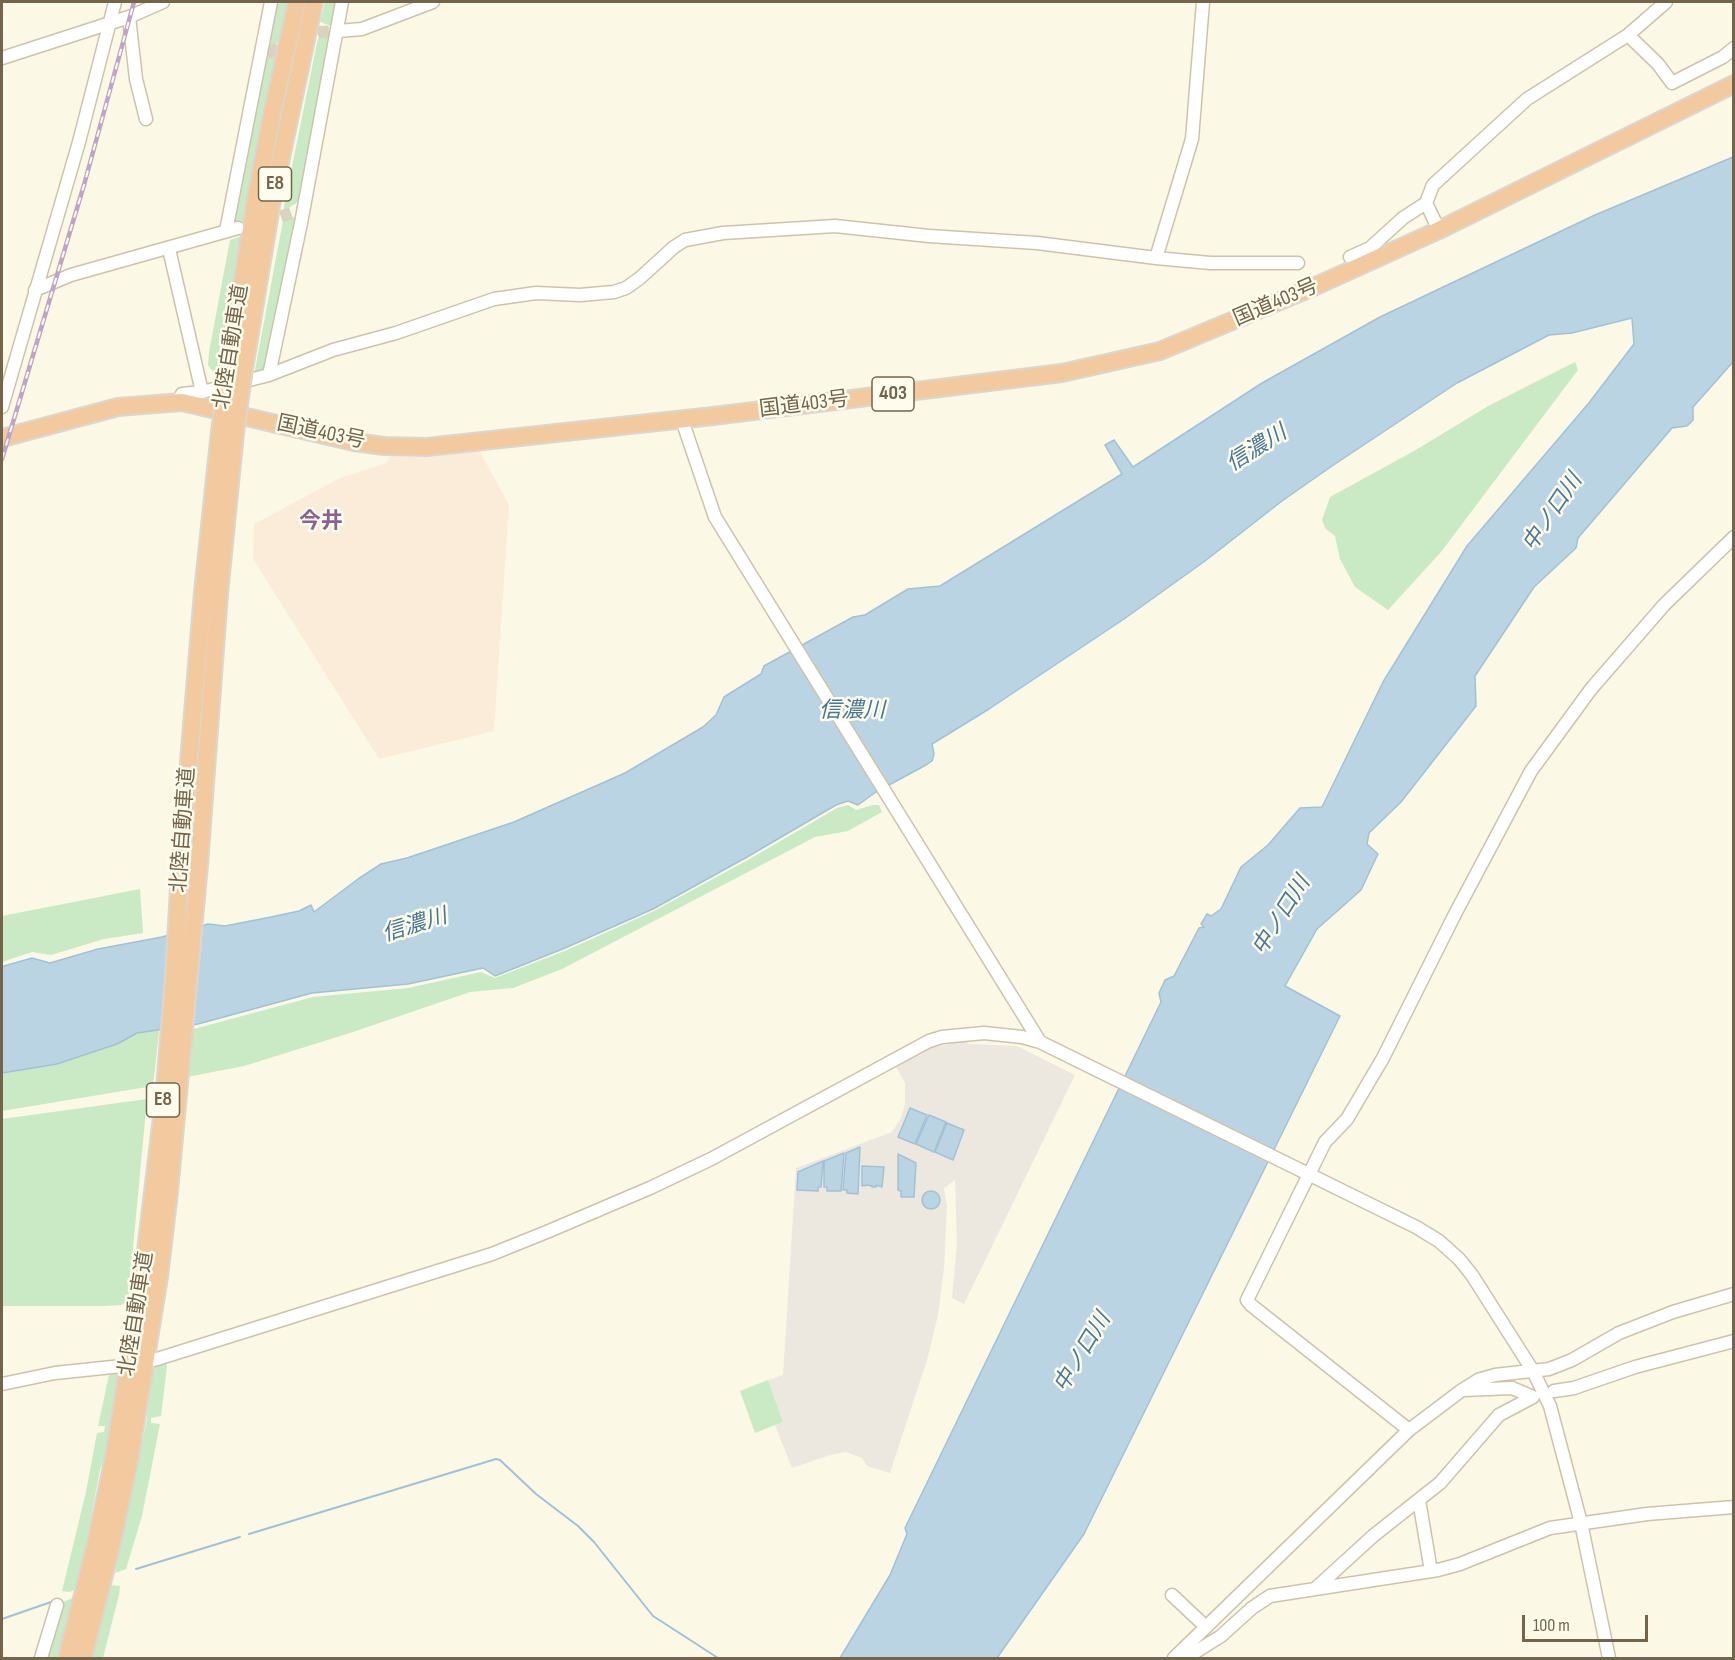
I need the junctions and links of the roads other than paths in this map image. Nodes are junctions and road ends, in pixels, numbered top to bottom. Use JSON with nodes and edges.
{"nodes":[{"id":1,"x":115,"y":2,"type":"edge"},
{"id":2,"x":163,"y":2,"type":"edge"},
{"id":3,"x":271,"y":2,"type":"edge"},
{"id":4,"x":297,"y":2,"type":"edge"},
{"id":5,"x":314,"y":2,"type":"edge"},
{"id":6,"x":342,"y":2,"type":"edge"},
{"id":7,"x":432,"y":2,"type":"edge"},
{"id":8,"x":1203,"y":2,"type":"edge"},
{"id":9,"x":1666,"y":2,"type":"edge"},
{"id":10,"x":129,"y":17,"type":"junction"},
{"id":11,"x":110,"y":22,"type":"junction"},
{"id":12,"x":338,"y":31,"type":"junction"},
{"id":13,"x":1628,"y":35,"type":"junction"},
{"id":14,"x":1734,"y":48,"type":"edge"},
{"id":15,"x":2,"y":58,"type":"edge"},
{"id":16,"x":1734,"y":84,"type":"edge"},
{"id":17,"x":146,"y":119,"type":"dead end"},
{"id":18,"x":1426,"y":203,"type":"junction"},
{"id":19,"x":304,"y":209,"type":"junction"},
{"id":20,"x":291,"y":213,"type":"tunnel mouth"},
{"id":21,"x":1439,"y":230,"type":"junction"},
{"id":22,"x":169,"y":249,"type":"junction"},
{"id":23,"x":1156,"y":258,"type":"junction"},
{"id":24,"x":1350,"y":258,"type":"dead end"},
{"id":25,"x":1298,"y":263,"type":"dead end"},
{"id":26,"x":35,"y":290,"type":"junction"},
{"id":27,"x":236,"y":367,"type":"junction"},
{"id":28,"x":269,"y":375,"type":"junction"},
{"id":29,"x":202,"y":392,"type":"junction"},
{"id":30,"x":178,"y":402,"type":"junction"},
{"id":31,"x":2,"y":407,"type":"edge"},
{"id":32,"x":682,"y":420,"type":"junction"},
{"id":33,"x":227,"y":432,"type":"junction"},
{"id":34,"x":2,"y":438,"type":"edge"},
{"id":35,"x":1734,"y":537,"type":"edge"},
{"id":36,"x":1040,"y":1042,"type":"junction"},
{"id":37,"x":1309,"y":1174,"type":"junction"},
{"id":38,"x":1734,"y":1294,"type":"edge"},
{"id":39,"x":143,"y":1328,"type":"junction"},
{"id":40,"x":1734,"y":1341,"type":"edge"},
{"id":41,"x":153,"y":1360,"type":"dead end"},
{"id":42,"x":122,"y":1366,"type":"dead end"},
{"id":43,"x":1533,"y":1371,"type":"junction"},
{"id":44,"x":2,"y":1384,"type":"edge"},
{"id":45,"x":1462,"y":1390,"type":"junction"},
{"id":46,"x":1554,"y":1391,"type":"dead end"},
{"id":47,"x":1409,"y":1430,"type":"junction"},
{"id":48,"x":1419,"y":1500,"type":"junction"},
{"id":49,"x":1733,"y":1509,"type":"edge"},
{"id":50,"x":1581,"y":1523,"type":"junction"},
{"id":51,"x":1431,"y":1571,"type":"junction"},
{"id":52,"x":1316,"y":1588,"type":"junction"},
{"id":53,"x":1172,"y":1595,"type":"dead end"},
{"id":54,"x":57,"y":1605,"type":"dead end"},
{"id":55,"x":1206,"y":1627,"type":"junction"},
{"id":56,"x":41,"y":1659,"type":"edge"},
{"id":57,"x":67,"y":1659,"type":"edge"},
{"id":58,"x":83,"y":1659,"type":"edge"},
{"id":59,"x":1174,"y":1659,"type":"edge"},
{"id":60,"x":1186,"y":1659,"type":"edge"},
{"id":61,"x":1609,"y":1659,"type":"edge"}],
"edges":[{"from":1,"to":11,"type":"street"},
{"from":2,"to":10,"type":"street"},
{"from":3,"to":22,"type":"street"},
{"from":4,"to":27,"type":"highway","name":"北陸自動車道","number":"E8"},
{"from":5,"to":27,"type":"highway","name":"北陸自動車道","number":"E8"},
{"from":6,"to":12,"type":"street"},
{"from":7,"to":12,"type":"street"},
{"from":8,"to":23,"type":"street"},
{"from":9,"to":13,"type":"street"},
{"from":10,"to":11,"type":"street"},
{"from":10,"to":17,"type":"street"},
{"from":11,"to":15,"type":"street"},
{"from":11,"to":26,"type":"street"},
{"from":12,"to":19,"type":"street"},
{"from":13,"to":14,"type":"street"},
{"from":13,"to":18,"type":"street"},
{"from":16,"to":21,"type":"highway","name":"国道403号","number":"403"},
{"from":18,"to":21,"type":"street"},
{"from":18,"to":24,"type":"street"},
{"from":19,"to":20,"type":"street"},
{"from":19,"to":28,"type":"street"},
{"from":21,"to":32,"type":"highway","name":"国道403号","number":"403"},
{"from":22,"to":26,"type":"street"},
{"from":22,"to":29,"type":"street"},
{"from":23,"to":25,"type":"street"},
{"from":23,"to":28,"type":"street"},
{"from":26,"to":31,"type":"street"},
{"from":27,"to":33,"type":"highway","name":"北陸自動車道","number":"E8","bridge":true},
{"from":28,"to":29,"type":"street"},
{"from":29,"to":30,"type":"street"},
{"from":30,"to":32,"type":"highway","name":"国道403号","number":"403"},
{"from":30,"to":34,"type":"highway","name":"国道403号","number":"403"},
{"from":32,"to":36,"type":"street"},
{"from":33,"to":39,"type":"highway","name":"北陸自動車道","number":"E8"},
{"from":33,"to":39,"type":"highway","name":"北陸自動車道","number":"E8"},
{"from":35,"to":37,"type":"street"},
{"from":36,"to":37,"type":"street"},
{"from":36,"to":41,"type":"street"},
{"from":37,"to":43,"type":"street"},
{"from":37,"to":47,"type":"street"},
{"from":38,"to":43,"type":"street"},
{"from":39,"to":57,"type":"highway","name":"北陸自動車道","number":"E8"},
{"from":39,"to":58,"type":"highway","name":"北陸自動車道","number":"E8"},
{"from":40,"to":46,"type":"street"},
{"from":42,"to":44,"type":"street"},
{"from":43,"to":45,"type":"street"},
{"from":43,"to":50,"type":"street"},
{"from":45,"to":47,"type":"street"},
{"from":45,"to":48,"type":"street"},
{"from":47,"to":55,"type":"street"},
{"from":48,"to":51,"type":"street"},
{"from":48,"to":52,"type":"street"},
{"from":49,"to":50,"type":"street"},
{"from":50,"to":51,"type":"street"},
{"from":50,"to":61,"type":"street"},
{"from":51,"to":52,"type":"street"},
{"from":52,"to":60,"type":"street"},
{"from":53,"to":55,"type":"street"},
{"from":54,"to":56,"type":"street"},
{"from":55,"to":59,"type":"street"}]}
